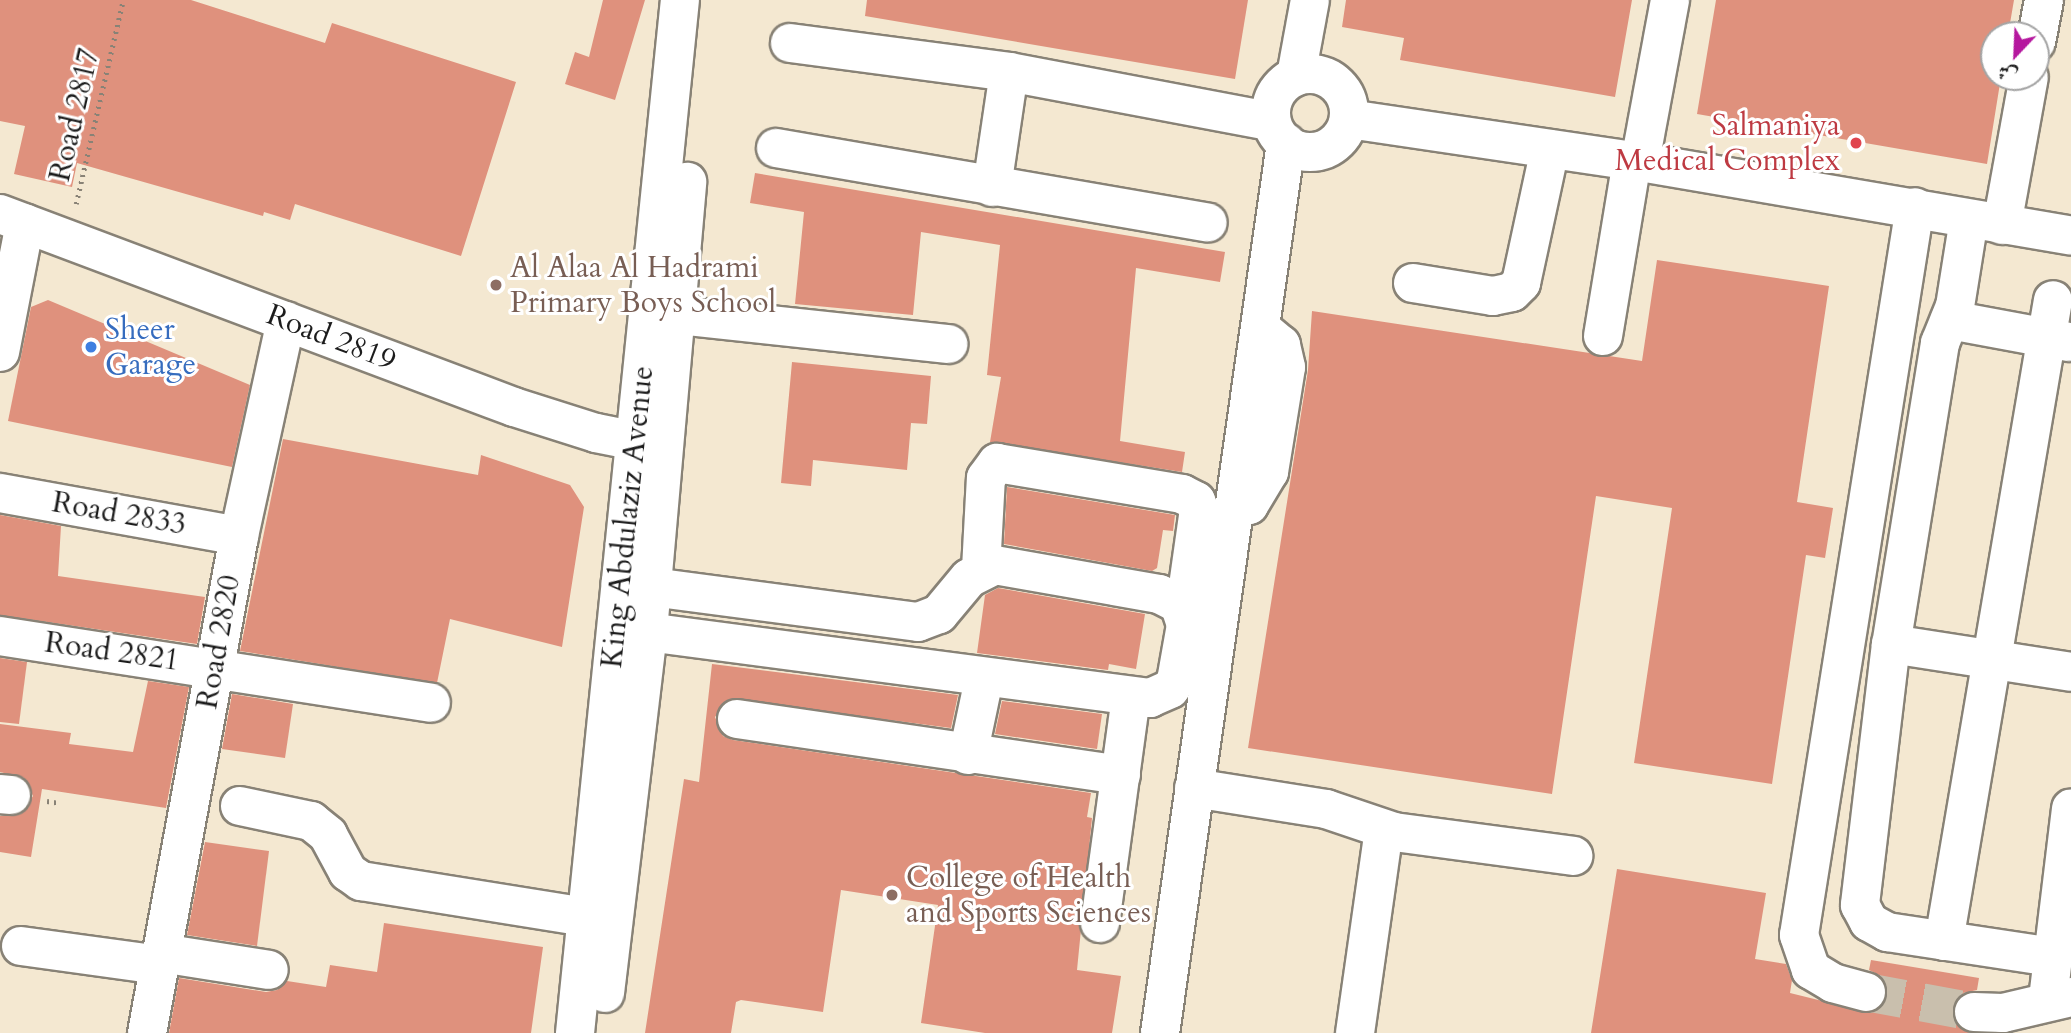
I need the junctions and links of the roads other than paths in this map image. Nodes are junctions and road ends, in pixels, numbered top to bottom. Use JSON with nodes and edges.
{"nodes":[{"id":1,"x":680,"y":0,"type":"edge"},
{"id":2,"x":698,"y":0,"type":"edge"},
{"id":3,"x":1310,"y":0,"type":"edge"},
{"id":4,"x":1670,"y":0,"type":"edge"},
{"id":5,"x":2044,"y":0,"type":"edge"},
{"id":6,"x":2040,"y":21,"type":"edge"},
{"id":7,"x":790,"y":43,"type":"dead end"},
{"id":8,"x":1009,"y":72,"type":"junction"},
{"id":9,"x":1296,"y":76,"type":"junction"},
{"id":10,"x":2025,"y":91,"type":"edge"},
{"id":11,"x":1349,"y":119,"type":"junction"},
{"id":12,"x":1278,"y":132,"type":"junction"},
{"id":13,"x":776,"y":148,"type":"dead end"},
{"id":14,"x":1550,"y":149,"type":"junction"},
{"id":15,"x":1636,"y":161,"type":"junction"},
{"id":16,"x":992,"y":187,"type":"junction"},
{"id":17,"x":1915,"y":207,"type":"junction"},
{"id":18,"x":13,"y":218,"type":"edge"},
{"id":19,"x":1985,"y":222,"type":"junction"},
{"id":20,"x":1208,"y":223,"type":"dead end"},
{"id":21,"x":2071,"y":236,"type":"edge"},
{"id":22,"x":1413,"y":283,"type":"dead end"},
{"id":23,"x":2053,"y":300,"type":"dead end"},
{"id":24,"x":677,"y":315,"type":"junction"},
{"id":25,"x":1950,"y":320,"type":"junction"},
{"id":26,"x":286,"y":321,"type":"junction"},
{"id":27,"x":1602,"y":336,"type":"dead end"},
{"id":28,"x":2058,"y":341,"type":"edge"},
{"id":29,"x":948,"y":344,"type":"dead end"},
{"id":30,"x":1,"y":346,"type":"edge"},
{"id":31,"x":652,"y":445,"type":"junction"},
{"id":32,"x":0,"y":493,"type":"edge"},
{"id":33,"x":239,"y":536,"type":"junction"},
{"id":34,"x":981,"y":569,"type":"junction"},
{"id":35,"x":637,"y":585,"type":"junction"},
{"id":36,"x":781,"y":605,"type":"junction"},
{"id":37,"x":1184,"y":614,"type":"junction"},
{"id":38,"x":633,"y":629,"type":"junction"},
{"id":39,"x":0,"y":636,"type":"edge"},
{"id":40,"x":1891,"y":644,"type":"junction"},
{"id":41,"x":776,"y":648,"type":"junction"},
{"id":42,"x":1990,"y":659,"type":"junction"},
{"id":43,"x":215,"y":667,"type":"junction"},
{"id":44,"x":2071,"y":672,"type":"edge"},
{"id":45,"x":984,"y":679,"type":"junction"},
{"id":46,"x":1131,"y":697,"type":"junction"},
{"id":47,"x":431,"y":703,"type":"dead end"},
{"id":48,"x":737,"y":719,"type":"dead end"},
{"id":49,"x":968,"y":755,"type":"junction"},
{"id":50,"x":1121,"y":775,"type":"junction"},
{"id":51,"x":1194,"y":788,"type":"junction"},
{"id":52,"x":240,"y":806,"type":"dead end"},
{"id":53,"x":2071,"y":808,"type":"edge"},
{"id":54,"x":1384,"y":830,"type":"junction"},
{"id":55,"x":1573,"y":856,"type":"dead end"},
{"id":56,"x":587,"y":917,"type":"junction"},
{"id":57,"x":1100,"y":923,"type":"dead end"},
{"id":58,"x":1944,"y":941,"type":"junction"},
{"id":59,"x":21,"y":946,"type":"dead end"},
{"id":60,"x":2053,"y":957,"type":"junction"},
{"id":61,"x":160,"y":959,"type":"junction"},
{"id":62,"x":269,"y":970,"type":"dead end"},
{"id":63,"x":1866,"y":992,"type":"tunnel mouth"},
{"id":64,"x":2059,"y":998,"type":"edge"},
{"id":65,"x":1974,"y":1012,"type":"tunnel mouth"},
{"id":66,"x":147,"y":1033,"type":"edge"},
{"id":67,"x":575,"y":1033,"type":"edge"},
{"id":68,"x":599,"y":1033,"type":"edge"},
{"id":69,"x":1160,"y":1033,"type":"edge"},
{"id":70,"x":1355,"y":1033,"type":"edge"}],
"edges":[{"from":1,"to":31,"type":"street","name":"King Abdulaziz Avenue"},
{"from":2,"to":24,"type":"street","name":"King Abdulaziz Avenue"},
{"from":3,"to":9,"type":"street"},
{"from":4,"to":15,"type":"street"},
{"from":5,"to":6,"type":"street"},
{"from":7,"to":8,"type":"street"},
{"from":8,"to":12,"type":"street"},
{"from":8,"to":16,"type":"street"},
{"from":9,"to":11,"type":"street"},
{"from":9,"to":12,"type":"street"},
{"from":10,"to":19,"type":"street"},
{"from":11,"to":12,"type":"street"},
{"from":11,"to":14,"type":"street"},
{"from":12,"to":51,"type":"street"},
{"from":13,"to":16,"type":"street"},
{"from":14,"to":15,"type":"street"},
{"from":14,"to":22,"type":"street"},
{"from":15,"to":17,"type":"street"},
{"from":15,"to":27,"type":"street"},
{"from":16,"to":20,"type":"street"},
{"from":17,"to":19,"type":"street"},
{"from":17,"to":63,"type":"street"},
{"from":18,"to":26,"type":"street","name":"Road 2819"},
{"from":18,"to":30,"type":"street"},
{"from":19,"to":21,"type":"street"},
{"from":19,"to":25,"type":"street"},
{"from":23,"to":28,"type":"street"},
{"from":24,"to":29,"type":"street"},
{"from":24,"to":31,"type":"street","name":"King Abdulaziz Avenue"},
{"from":25,"to":28,"type":"street"},
{"from":25,"to":40,"type":"street"},
{"from":26,"to":31,"type":"street","name":"Road 2819"},
{"from":26,"to":33,"type":"street","name":"Road 2820"},
{"from":28,"to":42,"type":"street"},
{"from":31,"to":35,"type":"street","name":"King Abdulaziz Avenue"},
{"from":32,"to":33,"type":"street","name":"Road 2833"},
{"from":33,"to":43,"type":"street","name":"Road 2820"},
{"from":34,"to":36,"type":"street"},
{"from":34,"to":37,"type":"street"},
{"from":34,"to":37,"type":"street"},
{"from":35,"to":36,"type":"street"},
{"from":35,"to":38,"type":"street","name":"King Abdulaziz Avenue"},
{"from":36,"to":41,"type":"street"},
{"from":37,"to":46,"type":"street"},
{"from":38,"to":41,"type":"street"},
{"from":38,"to":56,"type":"street","name":"King Abdulaziz Avenue"},
{"from":38,"to":68,"type":"street","name":"King Abdulaziz Avenue"},
{"from":39,"to":43,"type":"street","name":"Road 2821"},
{"from":40,"to":42,"type":"street"},
{"from":40,"to":58,"type":"street"},
{"from":41,"to":45,"type":"street"},
{"from":42,"to":44,"type":"street"},
{"from":42,"to":58,"type":"street"},
{"from":43,"to":47,"type":"street","name":"Road 2821"},
{"from":43,"to":61,"type":"street","name":"Road 2820"},
{"from":45,"to":46,"type":"street"},
{"from":45,"to":49,"type":"street"},
{"from":46,"to":50,"type":"street"},
{"from":48,"to":49,"type":"street"},
{"from":49,"to":50,"type":"street"},
{"from":50,"to":57,"type":"street"},
{"from":51,"to":54,"type":"street"},
{"from":51,"to":69,"type":"street"},
{"from":52,"to":56,"type":"street"},
{"from":53,"to":60,"type":"street"},
{"from":54,"to":55,"type":"street"},
{"from":54,"to":70,"type":"street"},
{"from":56,"to":67,"type":"street","name":"King Abdulaziz Avenue"},
{"from":58,"to":60,"type":"street"},
{"from":59,"to":61,"type":"street"},
{"from":60,"to":64,"type":"street"},
{"from":61,"to":62,"type":"street"},
{"from":61,"to":66,"type":"street","name":"Road 2820"},
{"from":64,"to":65,"type":"street"}]}
